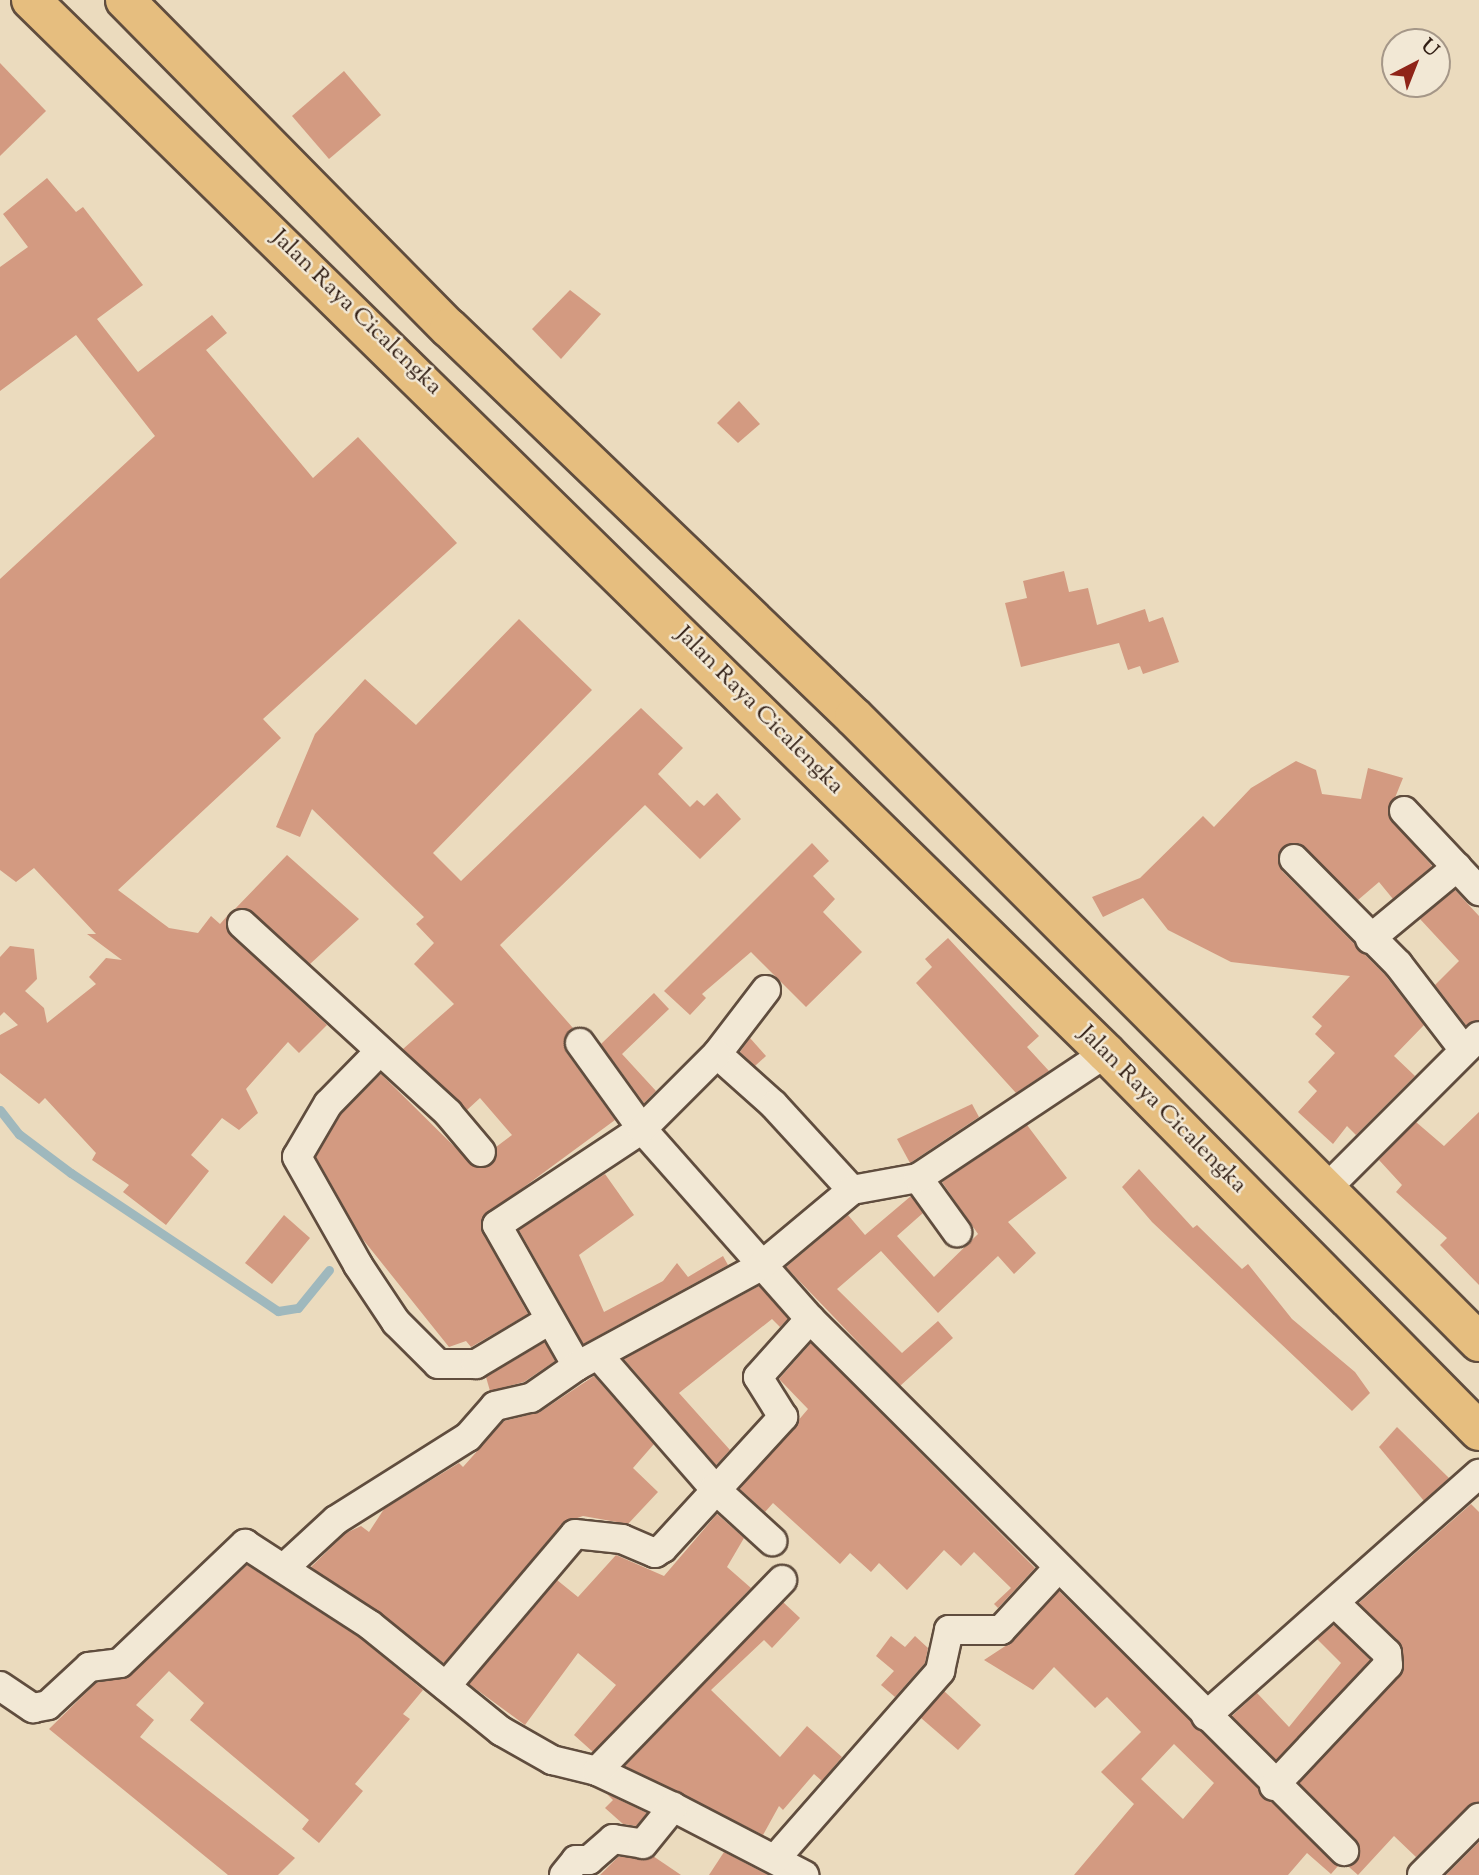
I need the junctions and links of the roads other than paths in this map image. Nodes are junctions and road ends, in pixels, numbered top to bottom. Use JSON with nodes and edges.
{"nodes":[{"id":1,"x":31,"y":0,"type":"edge"},
{"id":2,"x":125,"y":0,"type":"edge"},
{"id":3,"x":1404,"y":811,"type":"dead end"},
{"id":4,"x":1294,"y":859,"type":"dead end"},
{"id":5,"x":1457,"y":867,"type":"junction"},
{"id":6,"x":1479,"y":891,"type":"edge"},
{"id":7,"x":242,"y":924,"type":"dead end"},
{"id":8,"x":1370,"y":939,"type":"junction"},
{"id":9,"x":766,"y":990,"type":"dead end"},
{"id":10,"x":580,"y":1043,"type":"dead end"},
{"id":11,"x":1471,"y":1043,"type":"edge"},
{"id":12,"x":378,"y":1053,"type":"junction"},
{"id":13,"x":1106,"y":1053,"type":"junction"},
{"id":14,"x":717,"y":1054,"type":"junction"},
{"id":15,"x":642,"y":1129,"type":"junction"},
{"id":16,"x":481,"y":1152,"type":"dead end"},
{"id":17,"x":918,"y":1178,"type":"junction"},
{"id":18,"x":1326,"y":1189,"type":"junction"},
{"id":19,"x":852,"y":1190,"type":"junction"},
{"id":20,"x":957,"y":1232,"type":"dead end"},
{"id":21,"x":761,"y":1266,"type":"junction"},
{"id":22,"x":810,"y":1319,"type":"junction"},
{"id":23,"x":548,"y":1321,"type":"junction"},
{"id":24,"x":1479,"y":1342,"type":"edge"},
{"id":25,"x":588,"y":1361,"type":"junction"},
{"id":26,"x":1479,"y":1431,"type":"edge"},
{"id":27,"x":1479,"y":1474,"type":"edge"},
{"id":28,"x":713,"y":1488,"type":"junction"},
{"id":29,"x":772,"y":1541,"type":"dead end"},
{"id":30,"x":285,"y":1567,"type":"junction"},
{"id":31,"x":1058,"y":1568,"type":"junction"},
{"id":32,"x":782,"y":1580,"type":"dead end"},
{"id":33,"x":1335,"y":1603,"type":"junction"},
{"id":34,"x":0,"y":1686,"type":"edge"},
{"id":35,"x":446,"y":1686,"type":"junction"},
{"id":36,"x":1206,"y":1716,"type":"junction"},
{"id":37,"x":597,"y":1771,"type":"junction"},
{"id":38,"x":1274,"y":1786,"type":"junction"},
{"id":39,"x":673,"y":1807,"type":"junction"},
{"id":40,"x":1479,"y":1818,"type":"edge"},
{"id":41,"x":1344,"y":1851,"type":"dead end"},
{"id":42,"x":776,"y":1858,"type":"junction"},
{"id":43,"x":564,"y":1875,"type":"edge"},
{"id":44,"x":804,"y":1875,"type":"edge"},
{"id":45,"x":1422,"y":1875,"type":"edge"}],
"edges":[{"from":1,"to":13,"type":"highway","name":"Jalan Raya Cicalengka"},
{"from":2,"to":18,"type":"highway"},
{"from":3,"to":5,"type":"street"},
{"from":4,"to":8,"type":"street"},
{"from":5,"to":6,"type":"street"},
{"from":5,"to":8,"type":"street"},
{"from":7,"to":12,"type":"street"},
{"from":8,"to":11,"type":"street"},
{"from":9,"to":14,"type":"street"},
{"from":10,"to":15,"type":"street"},
{"from":11,"to":18,"type":"street"},
{"from":12,"to":16,"type":"street"},
{"from":12,"to":23,"type":"street"},
{"from":13,"to":17,"type":"street"},
{"from":13,"to":26,"type":"highway","name":"Jalan Raya Cicalengka"},
{"from":14,"to":15,"type":"street"},
{"from":14,"to":19,"type":"street"},
{"from":15,"to":21,"type":"street"},
{"from":15,"to":23,"type":"street"},
{"from":17,"to":19,"type":"street"},
{"from":17,"to":20,"type":"street"},
{"from":18,"to":24,"type":"highway"},
{"from":19,"to":21,"type":"street"},
{"from":21,"to":22,"type":"street"},
{"from":21,"to":25,"type":"street"},
{"from":22,"to":28,"type":"street"},
{"from":22,"to":31,"type":"street"},
{"from":23,"to":25,"type":"street"},
{"from":25,"to":28,"type":"street"},
{"from":25,"to":30,"type":"street"},
{"from":27,"to":33,"type":"street"},
{"from":28,"to":29,"type":"street"},
{"from":28,"to":35,"type":"street"},
{"from":30,"to":34,"type":"street"},
{"from":30,"to":35,"type":"street"},
{"from":31,"to":36,"type":"street"},
{"from":31,"to":42,"type":"street"},
{"from":32,"to":37,"type":"street"},
{"from":33,"to":36,"type":"street"},
{"from":33,"to":38,"type":"street"},
{"from":35,"to":37,"type":"street"},
{"from":36,"to":38,"type":"street"},
{"from":37,"to":39,"type":"street"},
{"from":38,"to":41,"type":"street"},
{"from":39,"to":42,"type":"street"},
{"from":39,"to":43,"type":"street"},
{"from":40,"to":45,"type":"street"},
{"from":42,"to":44,"type":"street"}]}
